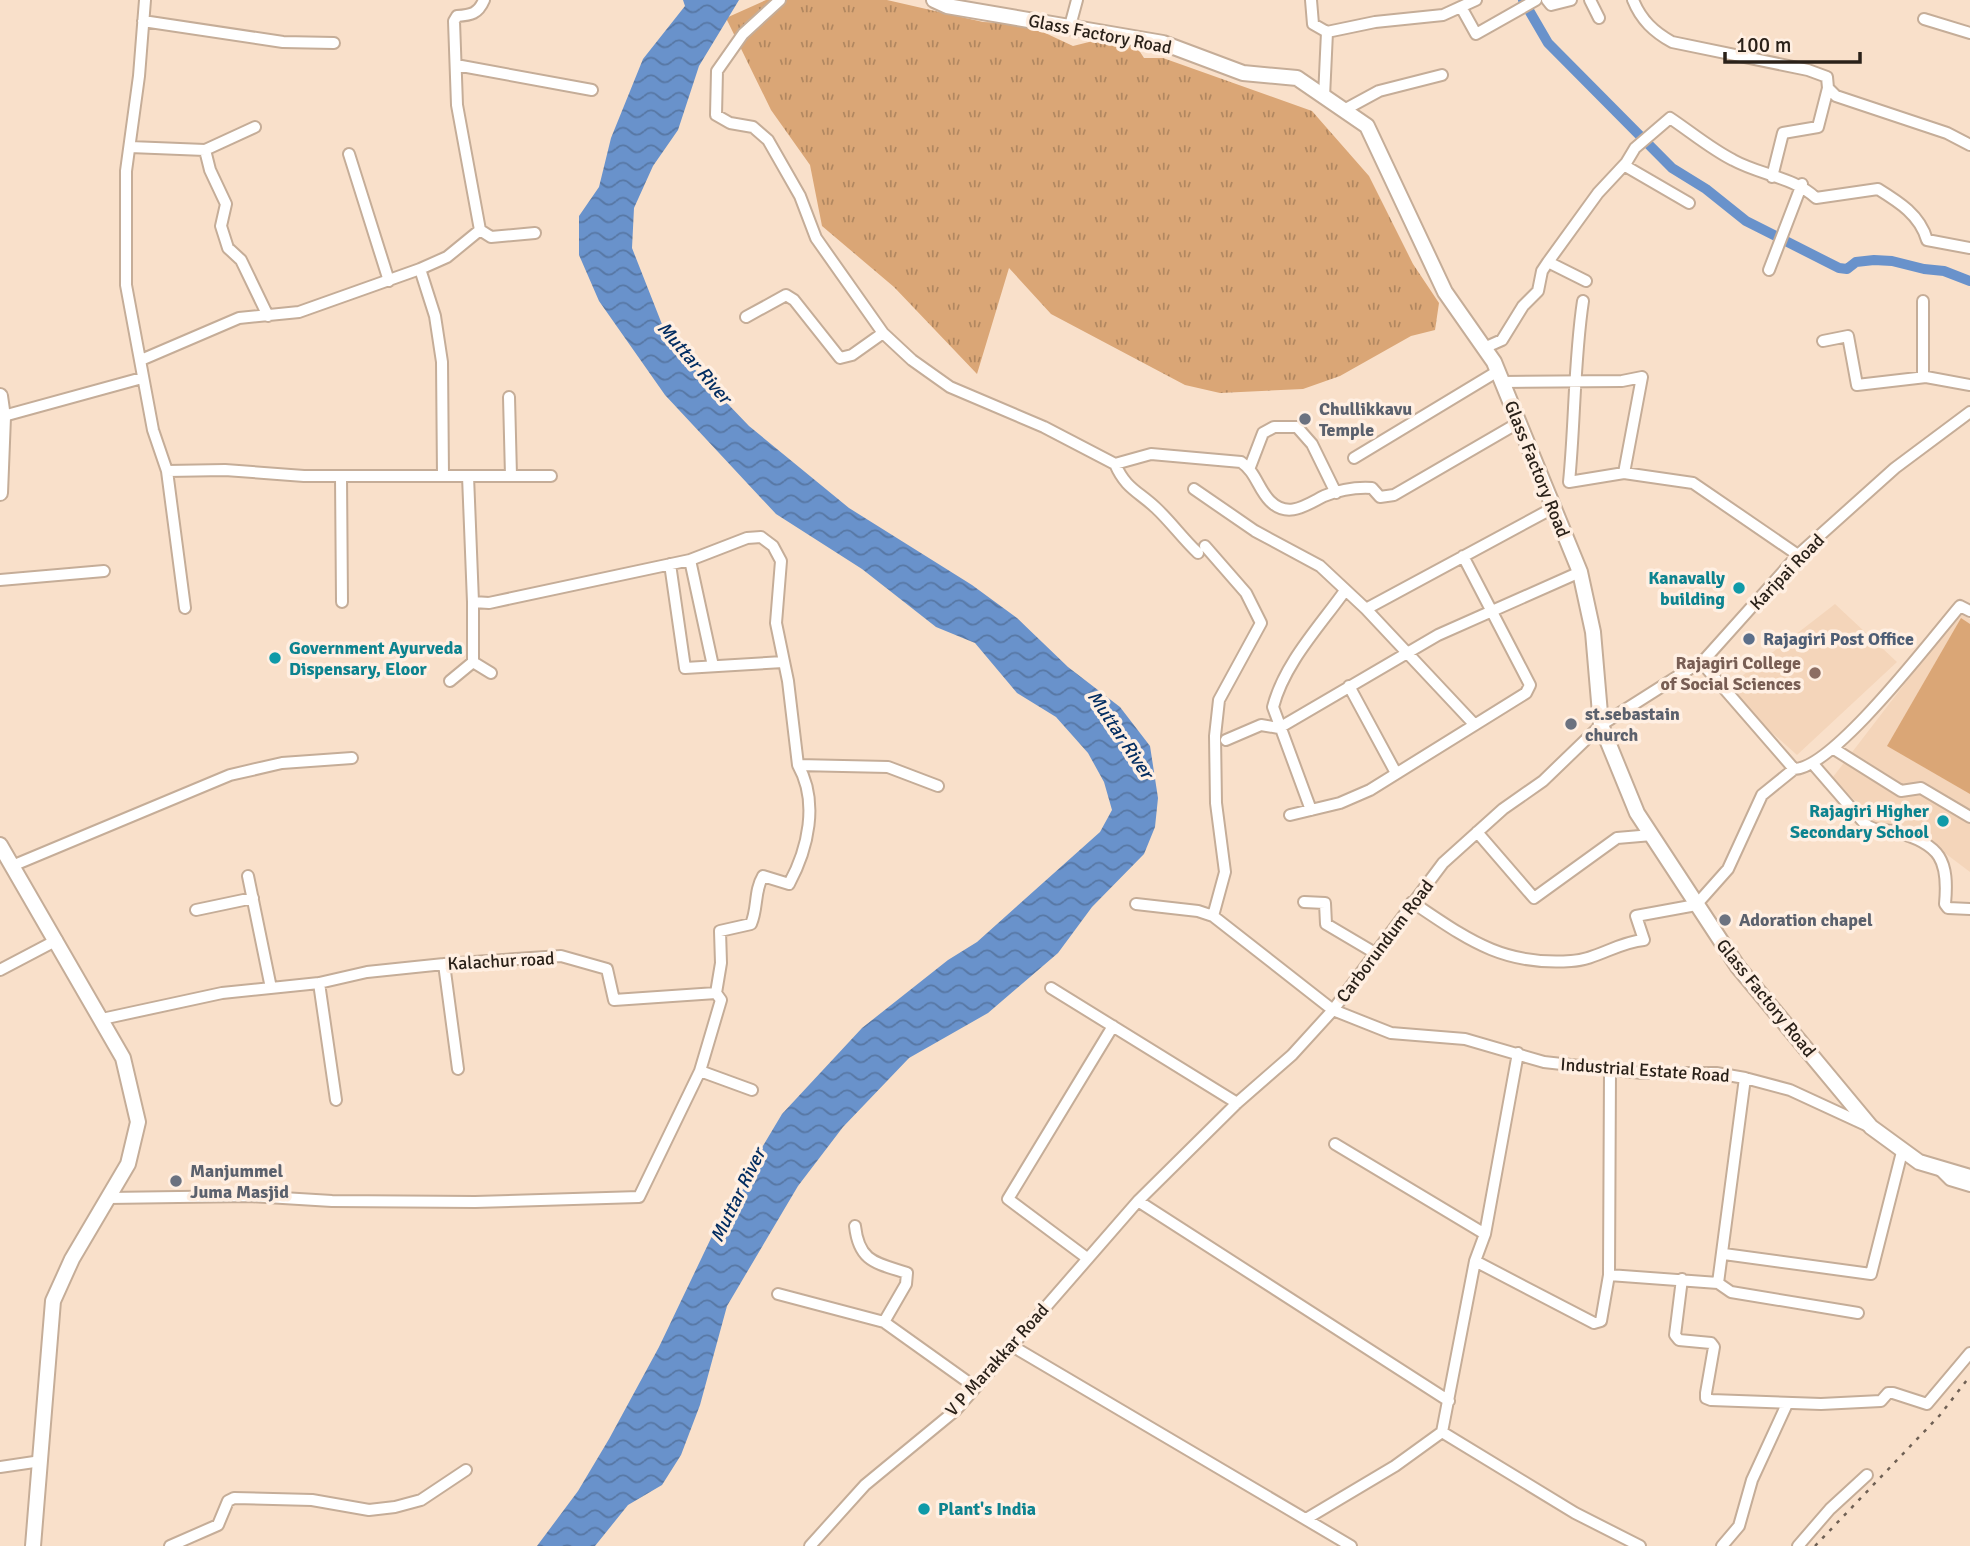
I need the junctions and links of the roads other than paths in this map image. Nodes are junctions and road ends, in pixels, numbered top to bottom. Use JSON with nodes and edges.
{"nodes":[{"id":1,"x":145,"y":0,"type":"edge"},
{"id":2,"x":484,"y":0,"type":"edge"},
{"id":3,"x":780,"y":0,"type":"edge"},
{"id":4,"x":934,"y":0,"type":"edge"},
{"id":5,"x":1077,"y":0,"type":"edge"},
{"id":6,"x":1311,"y":0,"type":"edge"},
{"id":7,"x":1476,"y":0,"type":"edge"},
{"id":8,"x":1536,"y":0,"type":"edge"},
{"id":9,"x":1547,"y":0,"type":"edge"},
{"id":10,"x":1571,"y":0,"type":"edge"},
{"id":11,"x":1590,"y":0,"type":"edge"},
{"id":12,"x":1633,"y":0,"type":"edge"},
{"id":13,"x":1461,"y":7,"type":"junction"},
{"id":14,"x":1599,"y":18,"type":"dead end"},
{"id":15,"x":1924,"y":19,"type":"dead end"},
{"id":16,"x":143,"y":21,"type":"junction"},
{"id":17,"x":1070,"y":26,"type":"junction"},
{"id":18,"x":1327,"y":32,"type":"junction"},
{"id":19,"x":1970,"y":33,"type":"edge"},
{"id":20,"x":334,"y":43,"type":"dead end"},
{"id":21,"x":456,"y":65,"type":"junction"},
{"id":22,"x":1442,"y":75,"type":"dead end"},
{"id":23,"x":1829,"y":88,"type":"junction"},
{"id":24,"x":593,"y":90,"type":"dead end"},
{"id":25,"x":1324,"y":97,"type":"junction"},
{"id":26,"x":1345,"y":110,"type":"junction"},
{"id":27,"x":255,"y":127,"type":"dead end"},
{"id":28,"x":1970,"y":145,"type":"edge"},
{"id":29,"x":130,"y":147,"type":"junction"},
{"id":30,"x":205,"y":150,"type":"junction"},
{"id":31,"x":349,"y":154,"type":"dead end"},
{"id":32,"x":1626,"y":163,"type":"junction"},
{"id":33,"x":1772,"y":177,"type":"junction"},
{"id":34,"x":1802,"y":184,"type":"junction"},
{"id":35,"x":1689,"y":203,"type":"dead end"},
{"id":36,"x":480,"y":230,"type":"junction"},
{"id":37,"x":535,"y":233,"type":"dead end"},
{"id":38,"x":1970,"y":248,"type":"edge"},
{"id":39,"x":1548,"y":262,"type":"junction"},
{"id":40,"x":420,"y":269,"type":"junction"},
{"id":41,"x":1769,"y":270,"type":"dead end"},
{"id":42,"x":389,"y":281,"type":"junction"},
{"id":43,"x":1586,"y":281,"type":"dead end"},
{"id":44,"x":1583,"y":301,"type":"dead end"},
{"id":45,"x":1923,"y":301,"type":"dead end"},
{"id":46,"x":268,"y":316,"type":"junction"},
{"id":47,"x":746,"y":317,"type":"dead end"},
{"id":48,"x":883,"y":333,"type":"junction"},
{"id":49,"x":1823,"y":341,"type":"dead end"},
{"id":50,"x":1484,"y":348,"type":"junction"},
{"id":51,"x":141,"y":360,"type":"junction"},
{"id":52,"x":1500,"y":377,"type":"junction"},
{"id":53,"x":1923,"y":377,"type":"junction"},
{"id":54,"x":142,"y":378,"type":"junction"},
{"id":55,"x":1578,"y":379,"type":"junction"},
{"id":56,"x":1970,"y":385,"type":"edge"},
{"id":57,"x":0,"y":396,"type":"edge"},
{"id":58,"x":509,"y":397,"type":"dead end"},
{"id":59,"x":1970,"y":412,"type":"edge"},
{"id":60,"x":2,"y":417,"type":"edge"},
{"id":61,"x":1518,"y":423,"type":"junction"},
{"id":62,"x":1353,"y":458,"type":"dead end"},
{"id":63,"x":1115,"y":464,"type":"junction"},
{"id":64,"x":1250,"y":467,"type":"junction"},
{"id":65,"x":167,"y":471,"type":"junction"},
{"id":66,"x":1624,"y":473,"type":"junction"},
{"id":67,"x":341,"y":476,"type":"junction"},
{"id":68,"x":443,"y":476,"type":"junction"},
{"id":69,"x":468,"y":476,"type":"junction"},
{"id":70,"x":511,"y":476,"type":"junction"},
{"id":71,"x":551,"y":476,"type":"dead end"},
{"id":72,"x":1569,"y":482,"type":"junction"},
{"id":73,"x":1544,"y":487,"type":"junction"},
{"id":74,"x":1194,"y":489,"type":"dead end"},
{"id":75,"x":0,"y":493,"type":"edge"},
{"id":76,"x":1336,"y":493,"type":"junction"},
{"id":77,"x":1553,"y":508,"type":"junction"},
{"id":78,"x":1798,"y":555,"type":"junction"},
{"id":79,"x":1464,"y":556,"type":"junction"},
{"id":80,"x":690,"y":560,"type":"junction"},
{"id":81,"x":670,"y":564,"type":"junction"},
{"id":82,"x":104,"y":571,"type":"dead end"},
{"id":83,"x":1580,"y":572,"type":"junction"},
{"id":84,"x":0,"y":580,"type":"edge"},
{"id":85,"x":1344,"y":592,"type":"junction"},
{"id":86,"x":342,"y":602,"type":"dead end"},
{"id":87,"x":473,"y":602,"type":"junction"},
{"id":88,"x":185,"y":608,"type":"dead end"},
{"id":89,"x":1366,"y":609,"type":"junction"},
{"id":90,"x":1490,"y":610,"type":"junction"},
{"id":91,"x":1970,"y":611,"type":"edge"},
{"id":92,"x":1406,"y":654,"type":"junction"},
{"id":93,"x":473,"y":662,"type":"junction"},
{"id":94,"x":783,"y":662,"type":"junction"},
{"id":95,"x":1701,"y":662,"type":"junction"},
{"id":96,"x":713,"y":666,"type":"junction"},
{"id":97,"x":491,"y":673,"type":"dead end"},
{"id":98,"x":450,"y":681,"type":"dead end"},
{"id":99,"x":1349,"y":686,"type":"junction"},
{"id":100,"x":1474,"y":724,"type":"junction"},
{"id":101,"x":1601,"y":726,"type":"junction"},
{"id":102,"x":1279,"y":728,"type":"junction"},
{"id":103,"x":1226,"y":740,"type":"dead end"},
{"id":104,"x":1834,"y":749,"type":"junction"},
{"id":105,"x":352,"y":758,"type":"dead end"},
{"id":106,"x":1813,"y":764,"type":"junction"},
{"id":107,"x":798,"y":765,"type":"junction"},
{"id":108,"x":1794,"y":769,"type":"junction"},
{"id":109,"x":1396,"y":773,"type":"junction"},
{"id":110,"x":938,"y":786,"type":"dead end"},
{"id":111,"x":1311,"y":810,"type":"junction"},
{"id":112,"x":1290,"y":815,"type":"dead end"},
{"id":113,"x":1970,"y":817,"type":"edge"},
{"id":114,"x":1477,"y":832,"type":"junction"},
{"id":115,"x":1652,"y":835,"type":"junction"},
{"id":116,"x":0,"y":845,"type":"edge"},
{"id":117,"x":12,"y":866,"type":"junction"},
{"id":118,"x":248,"y":876,"type":"dead end"},
{"id":119,"x":253,"y":898,"type":"junction"},
{"id":120,"x":1304,"y":902,"type":"dead end"},
{"id":121,"x":1412,"y":902,"type":"junction"},
{"id":122,"x":1136,"y":904,"type":"dead end"},
{"id":123,"x":1696,"y":905,"type":"junction"},
{"id":124,"x":1970,"y":909,"type":"edge"},
{"id":125,"x":196,"y":910,"type":"dead end"},
{"id":126,"x":1213,"y":916,"type":"junction"},
{"id":127,"x":57,"y":940,"type":"junction"},
{"id":128,"x":1375,"y":953,"type":"junction"},
{"id":129,"x":444,"y":964,"type":"junction"},
{"id":130,"x":0,"y":970,"type":"edge"},
{"id":131,"x":319,"y":983,"type":"junction"},
{"id":132,"x":271,"y":988,"type":"junction"},
{"id":133,"x":1051,"y":988,"type":"dead end"},
{"id":134,"x":716,"y":993,"type":"junction"},
{"id":135,"x":1333,"y":1010,"type":"junction"},
{"id":136,"x":102,"y":1019,"type":"junction"},
{"id":137,"x":1113,"y":1026,"type":"junction"},
{"id":138,"x":1518,"y":1053,"type":"junction"},
{"id":139,"x":458,"y":1069,"type":"dead end"},
{"id":140,"x":1610,"y":1070,"type":"junction"},
{"id":141,"x":699,"y":1071,"type":"junction"},
{"id":142,"x":1745,"y":1078,"type":"junction"},
{"id":143,"x":752,"y":1090,"type":"dead end"},
{"id":144,"x":336,"y":1100,"type":"dead end"},
{"id":145,"x":1237,"y":1103,"type":"junction"},
{"id":146,"x":1871,"y":1127,"type":"junction"},
{"id":147,"x":1335,"y":1144,"type":"dead end"},
{"id":148,"x":1902,"y":1152,"type":"junction"},
{"id":149,"x":1176,"y":1164,"type":"joint"},
{"id":150,"x":1942,"y":1170,"type":"junction"},
{"id":151,"x":1970,"y":1177,"type":"edge"},
{"id":152,"x":1970,"y":1186,"type":"edge"},
{"id":153,"x":108,"y":1198,"type":"junction"},
{"id":154,"x":1139,"y":1201,"type":"junction"},
{"id":155,"x":855,"y":1226,"type":"dead end"},
{"id":156,"x":1485,"y":1234,"type":"junction"},
{"id":157,"x":1724,"y":1254,"type":"junction"},
{"id":158,"x":1087,"y":1258,"type":"junction"},
{"id":159,"x":1475,"y":1261,"type":"junction"},
{"id":160,"x":1609,"y":1275,"type":"junction"},
{"id":161,"x":1682,"y":1279,"type":"junction"},
{"id":162,"x":1718,"y":1283,"type":"junction"},
{"id":163,"x":778,"y":1294,"type":"dead end"},
{"id":164,"x":1858,"y":1313,"type":"dead end"},
{"id":165,"x":884,"y":1322,"type":"junction"},
{"id":166,"x":1012,"y":1346,"type":"junction"},
{"id":167,"x":1970,"y":1353,"type":"edge"},
{"id":168,"x":975,"y":1387,"type":"junction"},
{"id":169,"x":1449,"y":1401,"type":"junction"},
{"id":170,"x":1787,"y":1404,"type":"junction"},
{"id":171,"x":1441,"y":1432,"type":"junction"},
{"id":172,"x":41,"y":1461,"type":"junction"},
{"id":173,"x":0,"y":1467,"type":"edge"},
{"id":174,"x":466,"y":1470,"type":"dead end"},
{"id":175,"x":1867,"y":1475,"type":"dead end"},
{"id":176,"x":1306,"y":1519,"type":"junction"},
{"id":177,"x":33,"y":1546,"type":"edge"},
{"id":178,"x":170,"y":1546,"type":"edge"},
{"id":179,"x":810,"y":1546,"type":"edge"},
{"id":180,"x":1351,"y":1546,"type":"edge"},
{"id":181,"x":1640,"y":1546,"type":"edge"},
{"id":182,"x":1722,"y":1546,"type":"edge"},
{"id":183,"x":1798,"y":1546,"type":"edge"}],
"edges":[{"from":1,"to":16,"type":"street"},
{"from":2,"to":21,"type":"street"},
{"from":3,"to":48,"type":"street"},
{"from":4,"to":17,"type":"main road","name":"Glass Factory Road"},
{"from":5,"to":17,"type":"street"},
{"from":6,"to":18,"type":"street"},
{"from":7,"to":13,"type":"street"},
{"from":8,"to":13,"type":"street"},
{"from":9,"to":10,"type":"street"},
{"from":11,"to":14,"type":"street"},
{"from":12,"to":23,"type":"street"},
{"from":13,"to":18,"type":"street"},
{"from":15,"to":19,"type":"street"},
{"from":16,"to":20,"type":"street"},
{"from":16,"to":29,"type":"street"},
{"from":17,"to":25,"type":"main road","name":"Glass Factory Road"},
{"from":18,"to":25,"type":"street"},
{"from":21,"to":24,"type":"street"},
{"from":21,"to":36,"type":"street"},
{"from":22,"to":26,"type":"street"},
{"from":23,"to":28,"type":"street"},
{"from":23,"to":33,"type":"street"},
{"from":25,"to":26,"type":"main road","name":"Glass Factory Road"},
{"from":26,"to":50,"type":"main road","name":"Glass Factory Road"},
{"from":27,"to":30,"type":"street"},
{"from":29,"to":30,"type":"street"},
{"from":29,"to":51,"type":"street"},
{"from":30,"to":46,"type":"street"},
{"from":31,"to":42,"type":"street"},
{"from":32,"to":33,"type":"street"},
{"from":32,"to":35,"type":"street"},
{"from":32,"to":39,"type":"street"},
{"from":33,"to":34,"type":"street"},
{"from":34,"to":38,"type":"street"},
{"from":34,"to":41,"type":"street"},
{"from":36,"to":37,"type":"street"},
{"from":36,"to":40,"type":"street"},
{"from":39,"to":43,"type":"street"},
{"from":39,"to":50,"type":"street"},
{"from":40,"to":42,"type":"street"},
{"from":40,"to":68,"type":"street"},
{"from":42,"to":46,"type":"street"},
{"from":44,"to":55,"type":"street"},
{"from":45,"to":53,"type":"street"},
{"from":46,"to":51,"type":"street"},
{"from":47,"to":48,"type":"street"},
{"from":48,"to":63,"type":"street"},
{"from":49,"to":53,"type":"street"},
{"from":50,"to":52,"type":"main road","name":"Glass Factory Road"},
{"from":51,"to":54,"type":"street"},
{"from":52,"to":55,"type":"street"},
{"from":52,"to":61,"type":"main road","name":"Glass Factory Road"},
{"from":52,"to":62,"type":"street"},
{"from":53,"to":56,"type":"street"},
{"from":54,"to":60,"type":"street"},
{"from":54,"to":65,"type":"street"},
{"from":55,"to":66,"type":"street"},
{"from":55,"to":72,"type":"street"},
{"from":57,"to":60,"type":"main road"},
{"from":58,"to":70,"type":"street"},
{"from":59,"to":78,"type":"street","name":"Karipai Road"},
{"from":60,"to":75,"type":"main road"},
{"from":61,"to":73,"type":"main road","name":"Glass Factory Road"},
{"from":61,"to":76,"type":"street"},
{"from":63,"to":64,"type":"street"},
{"from":63,"to":126,"type":"street"},
{"from":64,"to":76,"type":"street"},
{"from":64,"to":76,"type":"street"},
{"from":65,"to":67,"type":"street"},
{"from":65,"to":88,"type":"street"},
{"from":66,"to":72,"type":"street"},
{"from":66,"to":78,"type":"street"},
{"from":67,"to":68,"type":"street"},
{"from":67,"to":86,"type":"street"},
{"from":68,"to":69,"type":"street"},
{"from":69,"to":70,"type":"street"},
{"from":69,"to":87,"type":"street"},
{"from":70,"to":71,"type":"street"},
{"from":72,"to":73,"type":"street"},
{"from":73,"to":77,"type":"main road","name":"Glass Factory Road"},
{"from":74,"to":85,"type":"street"},
{"from":77,"to":79,"type":"street"},
{"from":77,"to":83,"type":"main road","name":"Glass Factory Road"},
{"from":78,"to":95,"type":"street","name":"Karipai Road"},
{"from":79,"to":89,"type":"street"},
{"from":79,"to":90,"type":"street"},
{"from":80,"to":81,"type":"street"},
{"from":80,"to":94,"type":"street"},
{"from":80,"to":96,"type":"street"},
{"from":81,"to":87,"type":"street"},
{"from":81,"to":96,"type":"street"},
{"from":82,"to":84,"type":"street"},
{"from":83,"to":90,"type":"street"},
{"from":83,"to":101,"type":"main road","name":"Glass Factory Road"},
{"from":85,"to":89,"type":"street"},
{"from":85,"to":102,"type":"street"},
{"from":87,"to":93,"type":"street"},
{"from":89,"to":92,"type":"street"},
{"from":90,"to":92,"type":"street"},
{"from":90,"to":100,"type":"street"},
{"from":91,"to":104,"type":"street"},
{"from":92,"to":99,"type":"street"},
{"from":92,"to":100,"type":"street"},
{"from":93,"to":97,"type":"street"},
{"from":93,"to":98,"type":"street"},
{"from":94,"to":96,"type":"street"},
{"from":94,"to":107,"type":"street"},
{"from":95,"to":101,"type":"street","name":"Karipai Road"},
{"from":95,"to":108,"type":"street"},
{"from":99,"to":102,"type":"street"},
{"from":99,"to":109,"type":"street"},
{"from":100,"to":109,"type":"street"},
{"from":101,"to":114,"type":"street","name":"Carborundum Road"},
{"from":101,"to":115,"type":"main road","name":"Glass Factory Road"},
{"from":102,"to":103,"type":"street"},
{"from":102,"to":111,"type":"street"},
{"from":104,"to":106,"type":"street"},
{"from":104,"to":113,"type":"street"},
{"from":105,"to":117,"type":"street"},
{"from":106,"to":108,"type":"street"},
{"from":106,"to":124,"type":"street"},
{"from":107,"to":110,"type":"street"},
{"from":107,"to":134,"type":"street"},
{"from":108,"to":123,"type":"street"},
{"from":109,"to":111,"type":"street"},
{"from":111,"to":112,"type":"street"},
{"from":114,"to":115,"type":"street"},
{"from":114,"to":121,"type":"street","name":"Carborundum Road"},
{"from":115,"to":123,"type":"main road","name":"Glass Factory Road"},
{"from":116,"to":117,"type":"main road"},
{"from":117,"to":127,"type":"main road"},
{"from":118,"to":119,"type":"street"},
{"from":119,"to":125,"type":"street"},
{"from":119,"to":132,"type":"street"},
{"from":120,"to":128,"type":"street"},
{"from":121,"to":123,"type":"street"},
{"from":121,"to":128,"type":"street","name":"Carborundum Road"},
{"from":122,"to":126,"type":"street"},
{"from":123,"to":146,"type":"main road","name":"Glass Factory Road"},
{"from":126,"to":135,"type":"street","name":"Industrial Estate Road"},
{"from":127,"to":130,"type":"street"},
{"from":127,"to":136,"type":"main road"},
{"from":128,"to":135,"type":"street","name":"Carborundum Road"},
{"from":129,"to":131,"type":"street","name":"Kalachur road"},
{"from":129,"to":134,"type":"street","name":"Kalachur road"},
{"from":129,"to":139,"type":"street"},
{"from":131,"to":132,"type":"street","name":"Kalachur road"},
{"from":131,"to":144,"type":"street"},
{"from":132,"to":136,"type":"street","name":"Kalachur road"},
{"from":133,"to":137,"type":"street"},
{"from":134,"to":141,"type":"street"},
{"from":135,"to":138,"type":"street","name":"Industrial Estate Road"},
{"from":135,"to":145,"type":"street","name":"Carborundum Road"},
{"from":136,"to":153,"type":"main road"},
{"from":137,"to":145,"type":"street"},
{"from":137,"to":158,"type":"street"},
{"from":138,"to":140,"type":"street","name":"Industrial Estate Road"},
{"from":138,"to":156,"type":"street"},
{"from":140,"to":142,"type":"street","name":"Industrial Estate Road"},
{"from":140,"to":160,"type":"street"},
{"from":141,"to":143,"type":"street"},
{"from":141,"to":153,"type":"street"},
{"from":142,"to":146,"type":"street","name":"Industrial Estate Road"},
{"from":142,"to":157,"type":"street"},
{"from":145,"to":149,"type":"street","name":"Carborundum Road"},
{"from":146,"to":148,"type":"main road","name":"Glass Factory Road"},
{"from":147,"to":156,"type":"street"},
{"from":148,"to":150,"type":"main road","name":"Glass Factory Road"},
{"from":148,"to":157,"type":"street"},
{"from":149,"to":154,"type":"street","name":"V P Marakkar Road"},
{"from":150,"to":151,"type":"main road","name":"Glass Factory Road"},
{"from":150,"to":152,"type":"street"},
{"from":153,"to":172,"type":"main road"},
{"from":154,"to":158,"type":"street","name":"V P Marakkar Road"},
{"from":154,"to":169,"type":"street"},
{"from":155,"to":165,"type":"street"},
{"from":156,"to":159,"type":"street"},
{"from":157,"to":162,"type":"street"},
{"from":158,"to":166,"type":"street","name":"V P Marakkar Road"},
{"from":159,"to":160,"type":"street"},
{"from":159,"to":169,"type":"street"},
{"from":160,"to":161,"type":"street"},
{"from":161,"to":162,"type":"street"},
{"from":161,"to":170,"type":"street"},
{"from":162,"to":164,"type":"street"},
{"from":163,"to":165,"type":"street"},
{"from":165,"to":168,"type":"street"},
{"from":166,"to":168,"type":"street","name":"V P Marakkar Road"},
{"from":166,"to":176,"type":"street"},
{"from":167,"to":170,"type":"street"},
{"from":168,"to":179,"type":"street","name":"V P Marakkar Road"},
{"from":169,"to":171,"type":"street"},
{"from":170,"to":182,"type":"street"},
{"from":171,"to":176,"type":"street"},
{"from":171,"to":181,"type":"street"},
{"from":172,"to":173,"type":"street"},
{"from":172,"to":177,"type":"main road"},
{"from":174,"to":178,"type":"street"},
{"from":175,"to":183,"type":"street"},
{"from":176,"to":180,"type":"street"}]}
